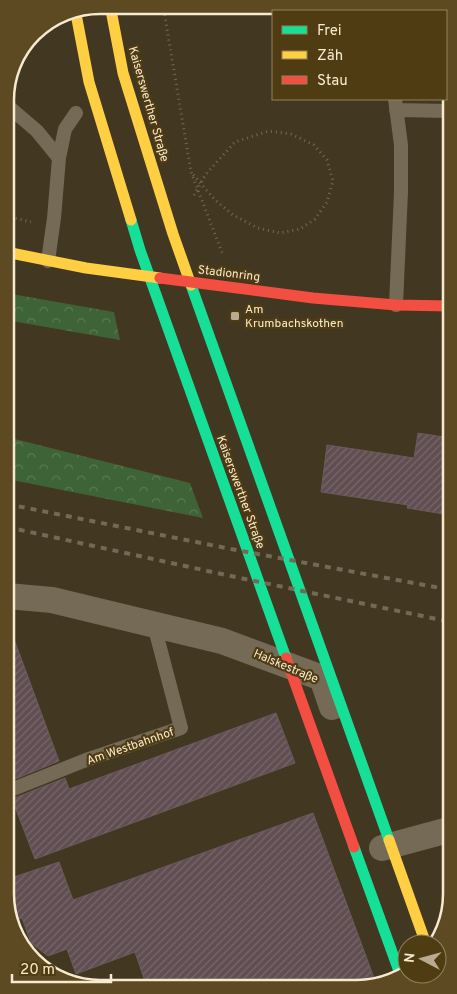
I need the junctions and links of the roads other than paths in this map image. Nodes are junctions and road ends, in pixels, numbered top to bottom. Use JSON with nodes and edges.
{"nodes":[{"id":1,"x":112,"y":14,"type":"edge"},
{"id":2,"x":77,"y":17,"type":"edge"},
{"id":3,"x":396,"y":104,"type":"edge"},
{"id":4,"x":443,"y":110,"type":"edge"},
{"id":5,"x":14,"y":111,"type":"edge"},
{"id":6,"x":76,"y":113,"type":"dead end"},
{"id":7,"x":59,"y":158,"type":"junction"},
{"id":8,"x":14,"y":254,"type":"edge"},
{"id":9,"x":48,"y":261,"type":"junction"},
{"id":10,"x":396,"y":305,"type":"junction"},
{"id":11,"x":443,"y":306,"type":"edge"},
{"id":12,"x":14,"y":597,"type":"edge"},
{"id":13,"x":154,"y":624,"type":"junction"},
{"id":14,"x":14,"y":789,"type":"edge"},
{"id":15,"x":443,"y":831,"type":"edge"},
{"id":16,"x":382,"y":848,"type":"junction"},
{"id":17,"x":412,"y":934,"type":"edge"},
{"id":18,"x":422,"y":934,"type":"edge"},
{"id":19,"x":397,"y":939,"type":"edge"},
{"id":20,"x":397,"y":966,"type":"edge"}],
"edges":[{"from":1,"to":18,"type":"main road","name":"Kaiserswerther Straße"},
{"from":2,"to":20,"type":"main road","name":"Kaiserswerther Straße"},
{"from":3,"to":4,"type":"lane"},
{"from":3,"to":10,"type":"lane"},
{"from":5,"to":7,"type":"lane"},
{"from":6,"to":7,"type":"lane"},
{"from":7,"to":9,"type":"lane"},
{"from":8,"to":9,"type":"main road","name":"Stadionring"},
{"from":9,"to":10,"type":"main road","name":"Stadionring"},
{"from":10,"to":11,"type":"main road","name":"Stadionring"},
{"from":12,"to":13,"type":"street","name":"Halskestraße"},
{"from":13,"to":14,"type":"lane","name":"Am Westbahnhof"},
{"from":13,"to":16,"type":"street","name":"Halskestraße"},
{"from":15,"to":16,"type":"street"},
{"from":16,"to":17,"type":"street","name":"Halskestraße"},
{"from":16,"to":19,"type":"lane"}]}
